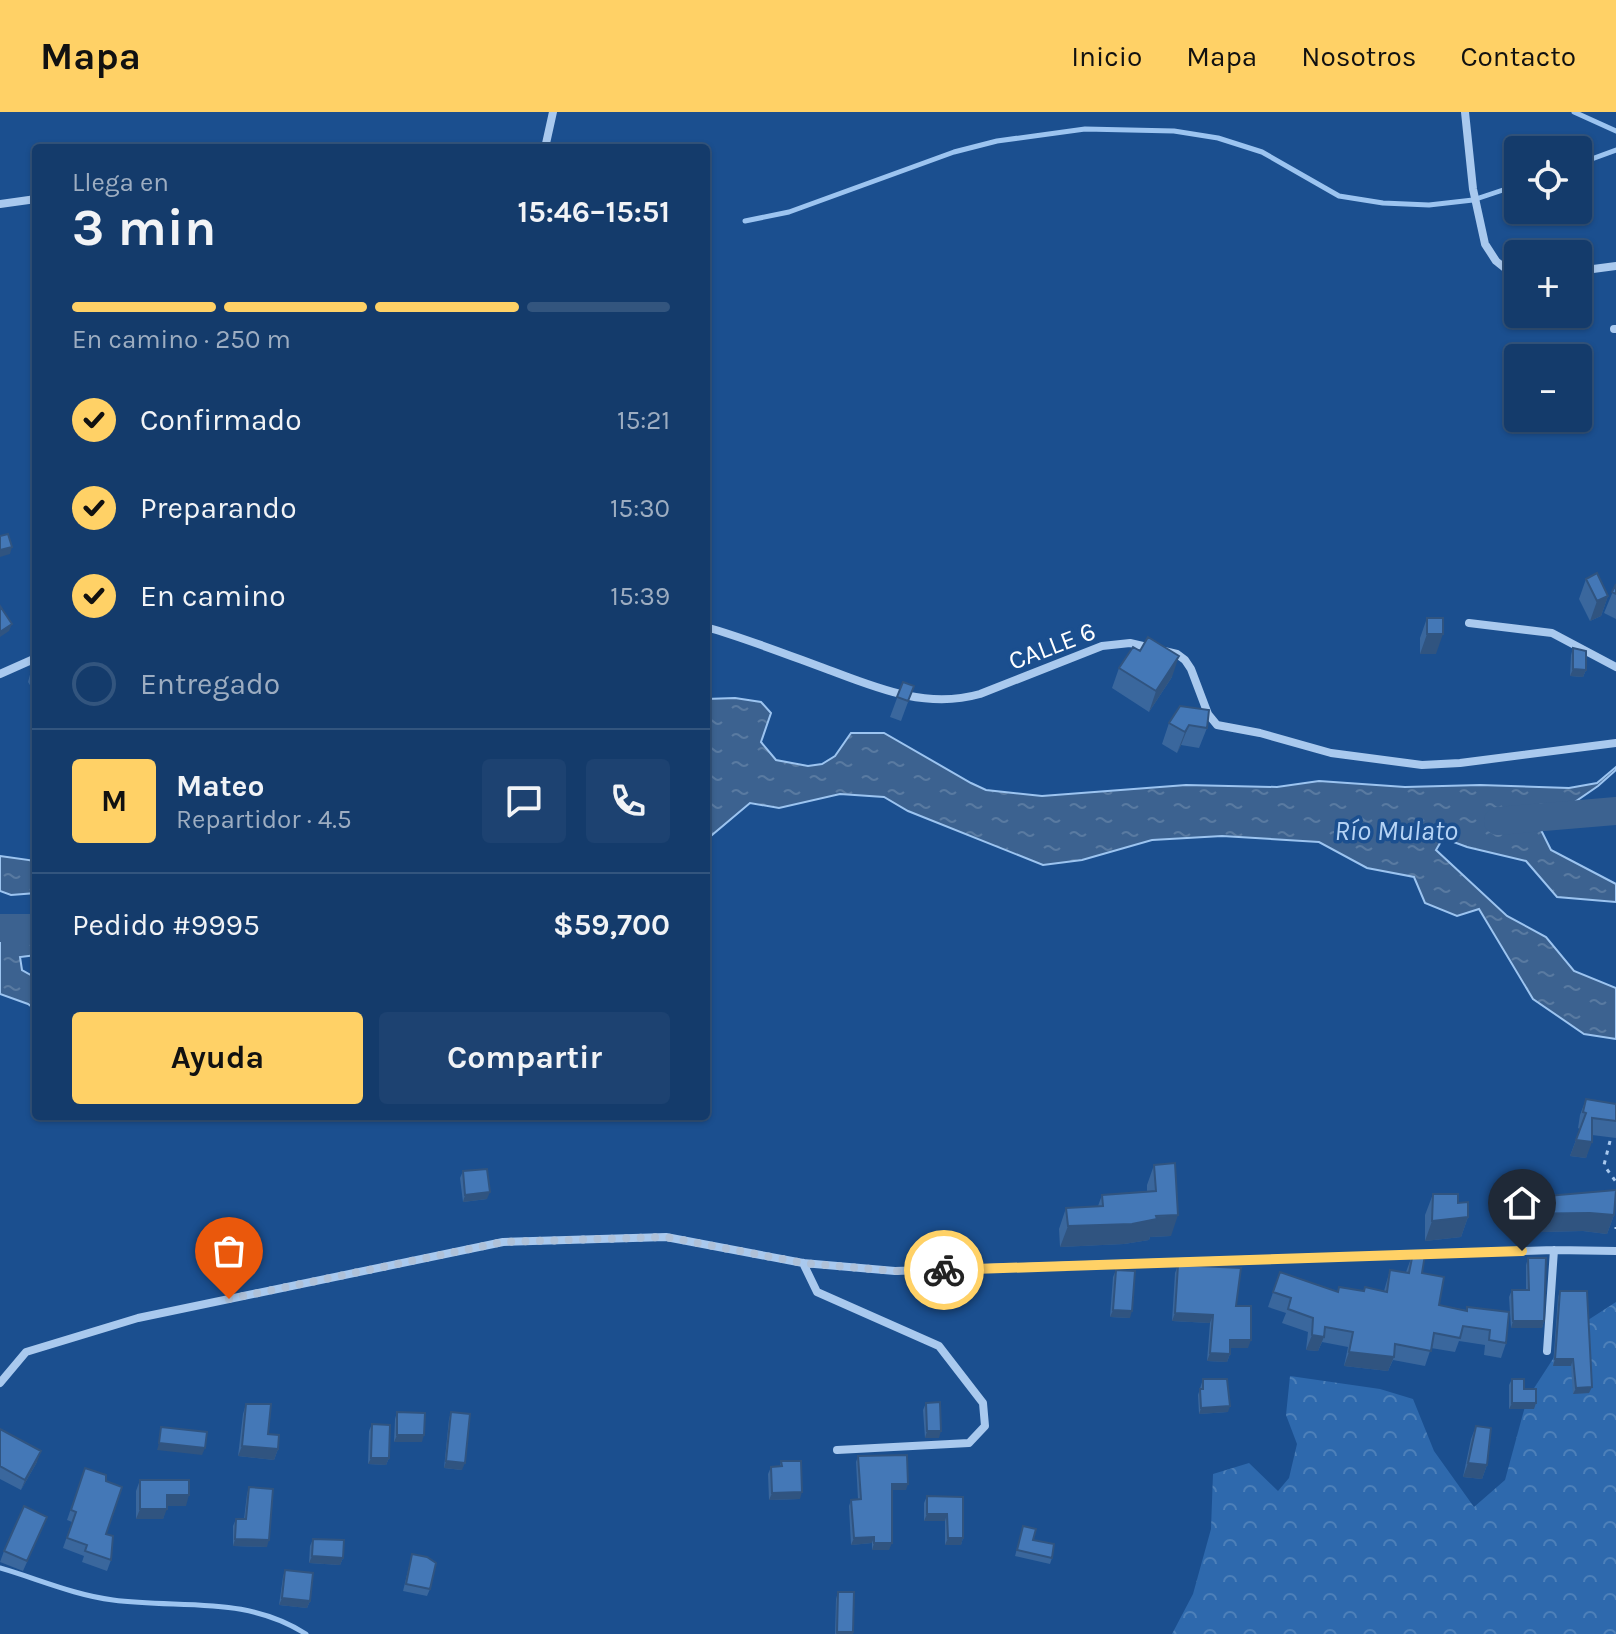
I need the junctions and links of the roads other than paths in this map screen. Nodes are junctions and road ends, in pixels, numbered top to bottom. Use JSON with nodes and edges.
{"nodes":[{"id":1,"x":553,"y":112,"type":"edge"},
{"id":2,"x":1465,"y":112,"type":"edge"},
{"id":3,"x":546,"y":144,"type":"edge"},
{"id":4,"x":32,"y":200,"type":"edge"},
{"id":5,"x":0,"y":204,"type":"edge"},
{"id":6,"x":1616,"y":266,"type":"edge"},
{"id":7,"x":1504,"y":267,"type":"edge"},
{"id":8,"x":1592,"y":269,"type":"edge"},
{"id":9,"x":1469,"y":623,"type":"dead end"},
{"id":10,"x":710,"y":628,"type":"edge"},
{"id":11,"x":32,"y":660,"type":"edge"},
{"id":12,"x":1616,"y":667,"type":"edge"},
{"id":13,"x":0,"y":674,"type":"edge"},
{"id":14,"x":1616,"y":743,"type":"edge"},
{"id":15,"x":1554,"y":1250,"type":"junction"},
{"id":16,"x":1616,"y":1251,"type":"edge"},
{"id":17,"x":803,"y":1263,"type":"junction"},
{"id":18,"x":1547,"y":1351,"type":"dead end"},
{"id":19,"x":0,"y":1383,"type":"edge"},
{"id":20,"x":837,"y":1450,"type":"dead end"}],
"edges":[{"from":1,"to":3,"type":"street"},
{"from":2,"to":7,"type":"street"},
{"from":4,"to":5,"type":"street"},
{"from":6,"to":8,"type":"street"},
{"from":9,"to":12,"type":"street"},
{"from":10,"to":14,"type":"street","name":"CALLE 6"},
{"from":11,"to":13,"type":"street"},
{"from":15,"to":16,"type":"street"},
{"from":15,"to":17,"type":"street"},
{"from":15,"to":18,"type":"street"},
{"from":17,"to":19,"type":"street"},
{"from":17,"to":20,"type":"street"}]}
